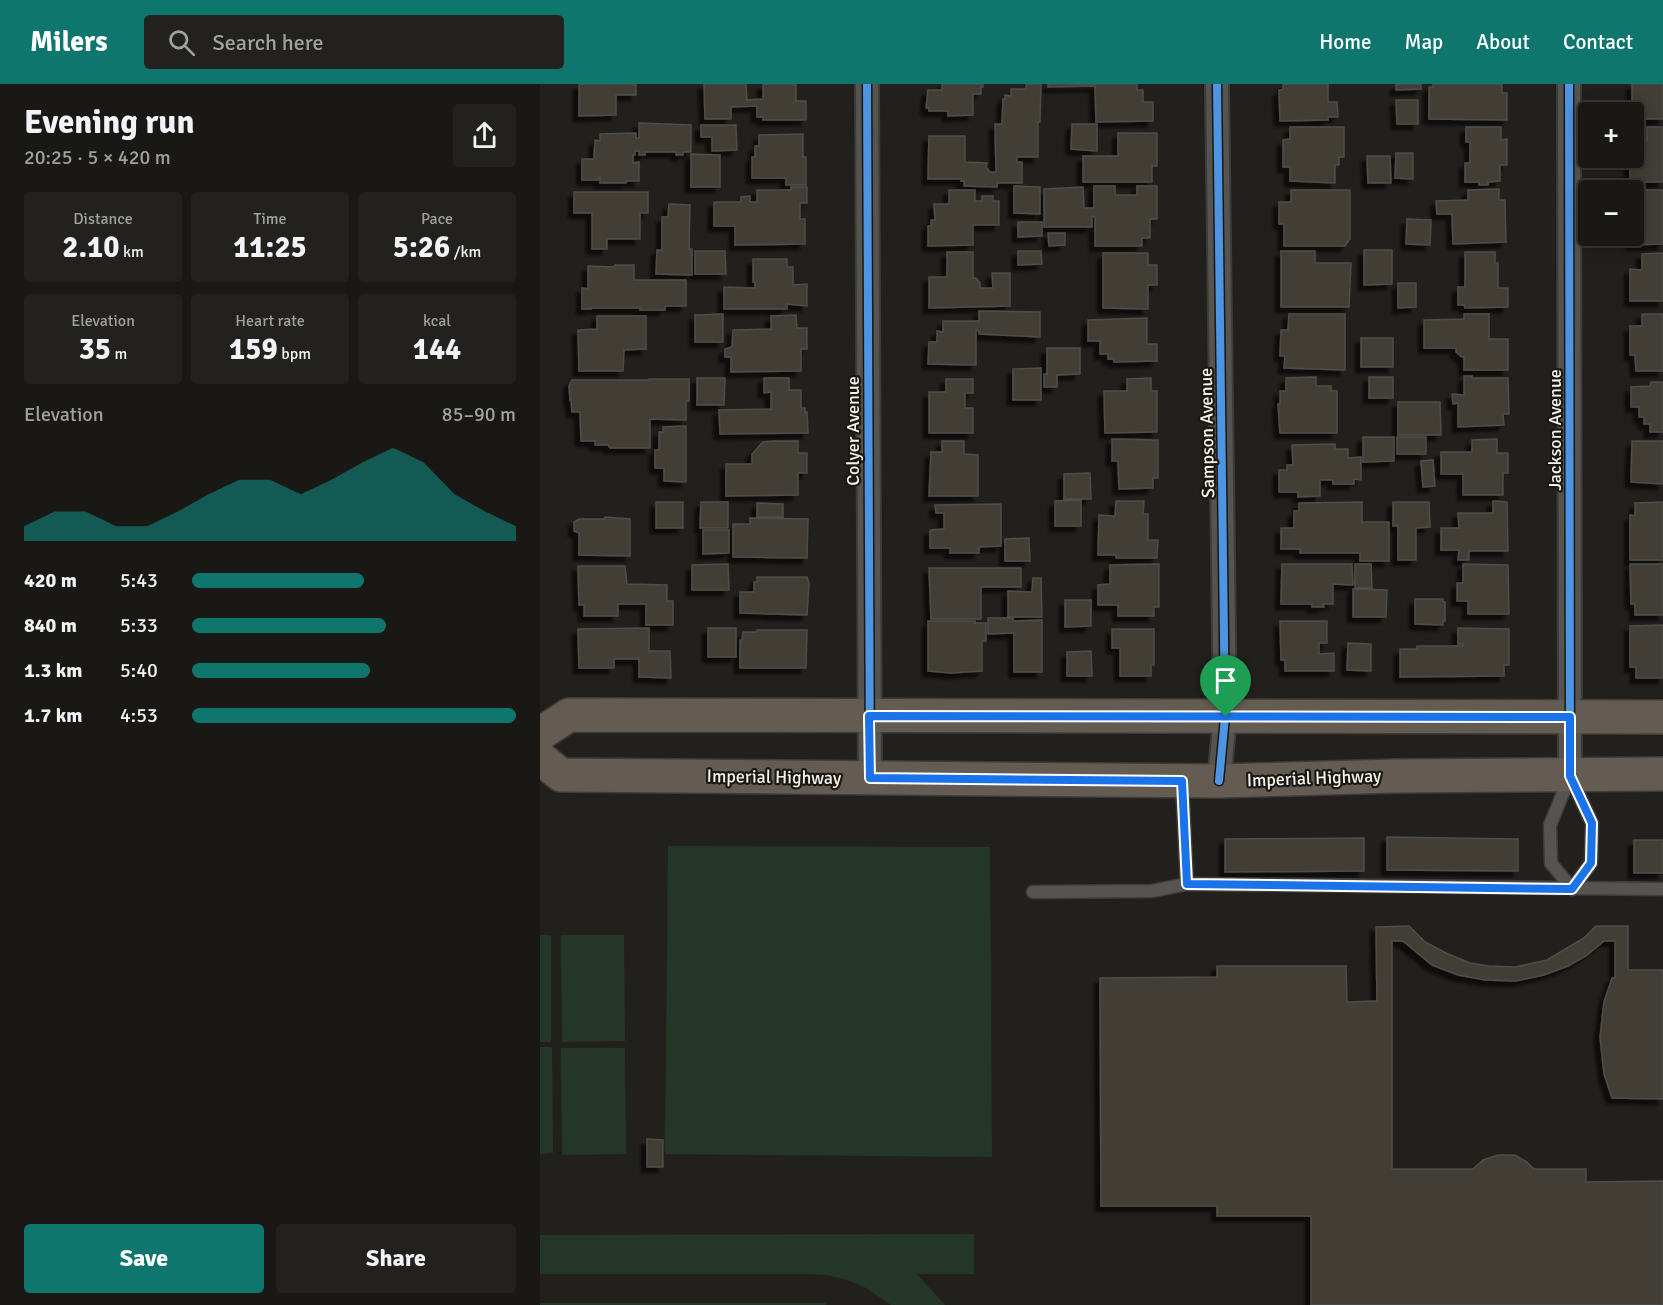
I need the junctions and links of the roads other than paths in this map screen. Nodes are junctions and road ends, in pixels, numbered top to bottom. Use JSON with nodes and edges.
{"nodes":[{"id":1,"x":867,"y":84,"type":"edge"},
{"id":2,"x":1217,"y":84,"type":"edge"},
{"id":3,"x":1569,"y":84,"type":"edge"},
{"id":4,"x":869,"y":716,"type":"junction"},
{"id":5,"x":1226,"y":717,"type":"junction"},
{"id":6,"x":1570,"y":717,"type":"junction"},
{"id":7,"x":1663,"y":717,"type":"edge"},
{"id":8,"x":540,"y":734,"type":"edge"},
{"id":9,"x":540,"y":758,"type":"edge"},
{"id":10,"x":1663,"y":774,"type":"edge"},
{"id":11,"x":1570,"y":776,"type":"junction"},
{"id":12,"x":870,"y":778,"type":"junction"},
{"id":13,"x":1182,"y":781,"type":"junction"},
{"id":14,"x":1219,"y":782,"type":"junction"},
{"id":15,"x":1187,"y":884,"type":"junction"},
{"id":16,"x":1572,"y":889,"type":"junction"},
{"id":17,"x":1663,"y":889,"type":"edge"},
{"id":18,"x":1034,"y":892,"type":"dead end"}],
"edges":[{"from":1,"to":4,"type":"street","name":"Colyer Avenue"},
{"from":2,"to":5,"type":"street","name":"Sampson Avenue"},
{"from":3,"to":6,"type":"street","name":"Jackson Avenue"},
{"from":4,"to":5,"type":"main road"},
{"from":4,"to":8,"type":"main road"},
{"from":4,"to":12,"type":"street","name":"Colyer Avenue"},
{"from":5,"to":6,"type":"main road"},
{"from":5,"to":14,"type":"street","name":"Sampson Avenue"},
{"from":6,"to":7,"type":"main road"},
{"from":6,"to":11,"type":"street","name":"Jackson Avenue"},
{"from":9,"to":12,"type":"main road","name":"Imperial Highway"},
{"from":10,"to":11,"type":"main road","name":"Imperial Highway"},
{"from":11,"to":14,"type":"main road","name":"Imperial Highway"},
{"from":11,"to":16,"type":"lane"},
{"from":11,"to":16,"type":"lane"},
{"from":12,"to":13,"type":"main road","name":"Imperial Highway"},
{"from":13,"to":14,"type":"main road","name":"Imperial Highway"},
{"from":13,"to":15,"type":"lane"},
{"from":15,"to":16,"type":"lane"},
{"from":15,"to":18,"type":"lane"},
{"from":16,"to":17,"type":"lane"}]}
